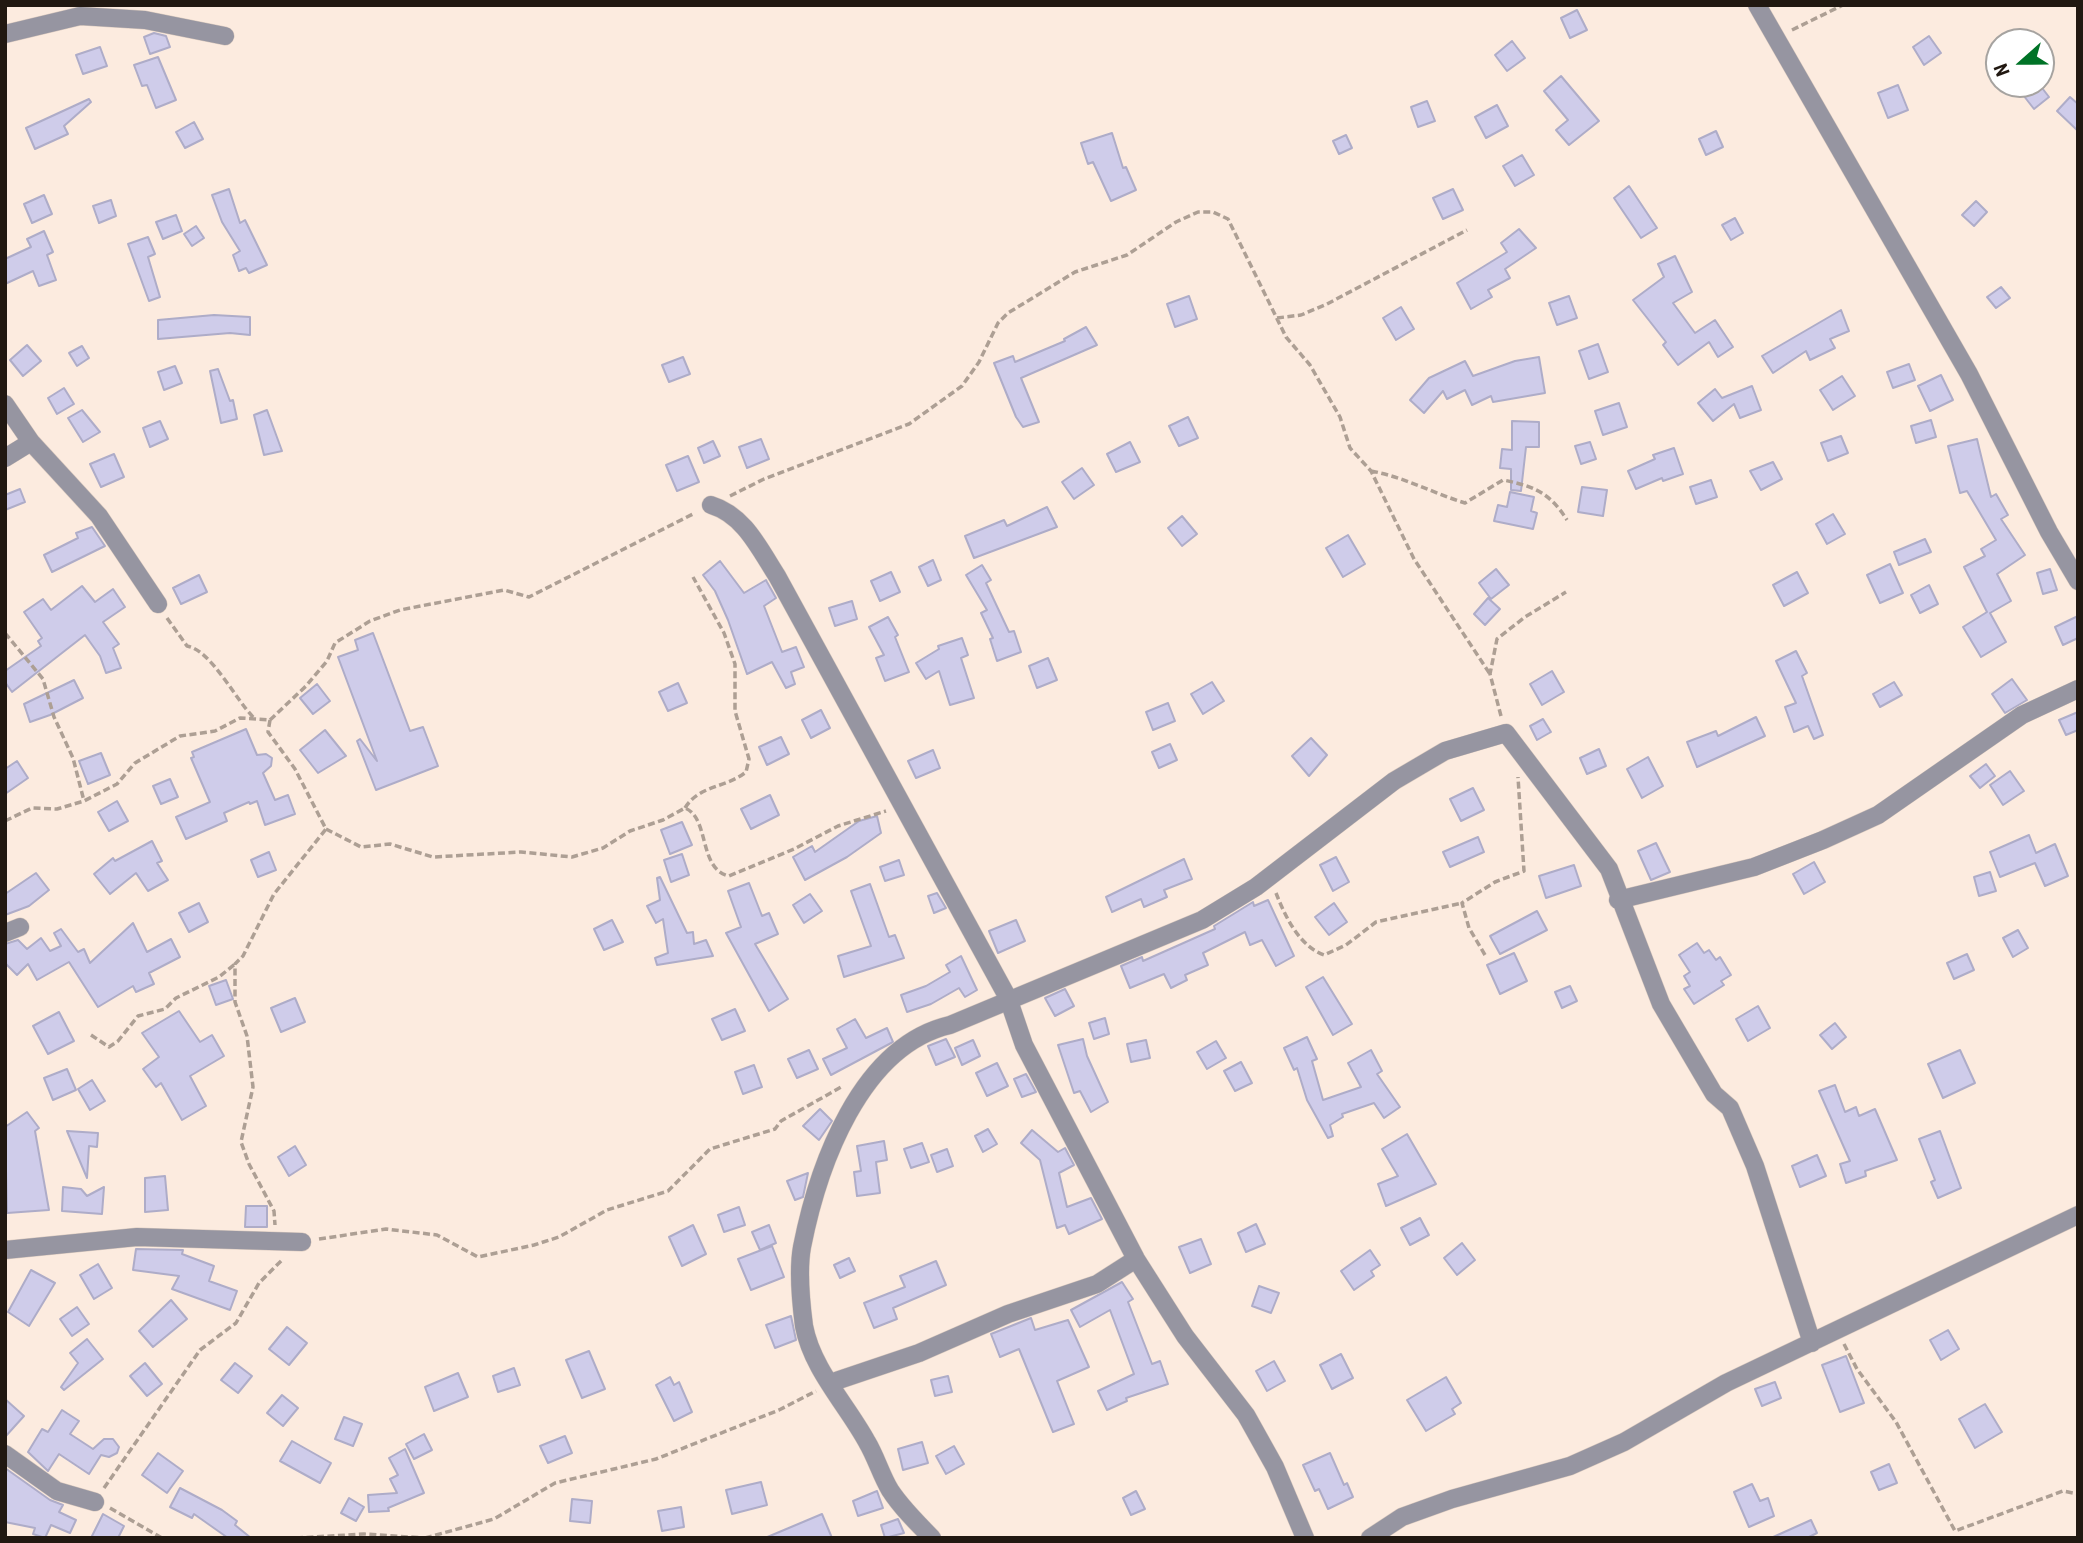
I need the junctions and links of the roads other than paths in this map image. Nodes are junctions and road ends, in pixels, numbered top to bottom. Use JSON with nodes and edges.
{"nodes":[{"id":1,"x":1757,"y":5,"type":"edge"},
{"id":2,"x":5,"y":34,"type":"edge"},
{"id":3,"x":225,"y":36,"type":"dead end"},
{"id":4,"x":5,"y":404,"type":"edge"},
{"id":5,"x":31,"y":442,"type":"junction"},
{"id":6,"x":5,"y":458,"type":"edge"},
{"id":7,"x":711,"y":505,"type":"road end"},
{"id":8,"x":2078,"y":581,"type":"edge"},
{"id":9,"x":158,"y":604,"type":"road end"},
{"id":10,"x":2078,"y":689,"type":"edge"},
{"id":11,"x":1618,"y":900,"type":"junction"},
{"id":12,"x":1008,"y":999,"type":"junction"},
{"id":13,"x":2078,"y":1216,"type":"edge"},
{"id":14,"x":302,"y":1242,"type":"road end"},
{"id":15,"x":5,"y":1250,"type":"edge"},
{"id":16,"x":1136,"y":1259,"type":"junction"},
{"id":17,"x":1812,"y":1343,"type":"junction"},
{"id":18,"x":830,"y":1383,"type":"junction"},
{"id":19,"x":5,"y":1454,"type":"edge"},
{"id":20,"x":95,"y":1502,"type":"road end"},
{"id":21,"x":932,"y":1538,"type":"edge"},
{"id":22,"x":1305,"y":1538,"type":"edge"},
{"id":23,"x":1370,"y":1538,"type":"edge"}],
"edges":[{"from":1,"to":8,"type":"street"},
{"from":2,"to":3,"type":"street"},
{"from":4,"to":5,"type":"street"},
{"from":5,"to":6,"type":"street"},
{"from":5,"to":9,"type":"street"},
{"from":7,"to":12,"type":"street"},
{"from":10,"to":11,"type":"street"},
{"from":11,"to":12,"type":"street"},
{"from":11,"to":17,"type":"street"},
{"from":12,"to":16,"type":"street"},
{"from":12,"to":18,"type":"street"},
{"from":13,"to":17,"type":"street"},
{"from":14,"to":15,"type":"street"},
{"from":16,"to":18,"type":"street"},
{"from":16,"to":22,"type":"street"},
{"from":17,"to":23,"type":"street"},
{"from":18,"to":21,"type":"street"},
{"from":19,"to":20,"type":"street"}]}
